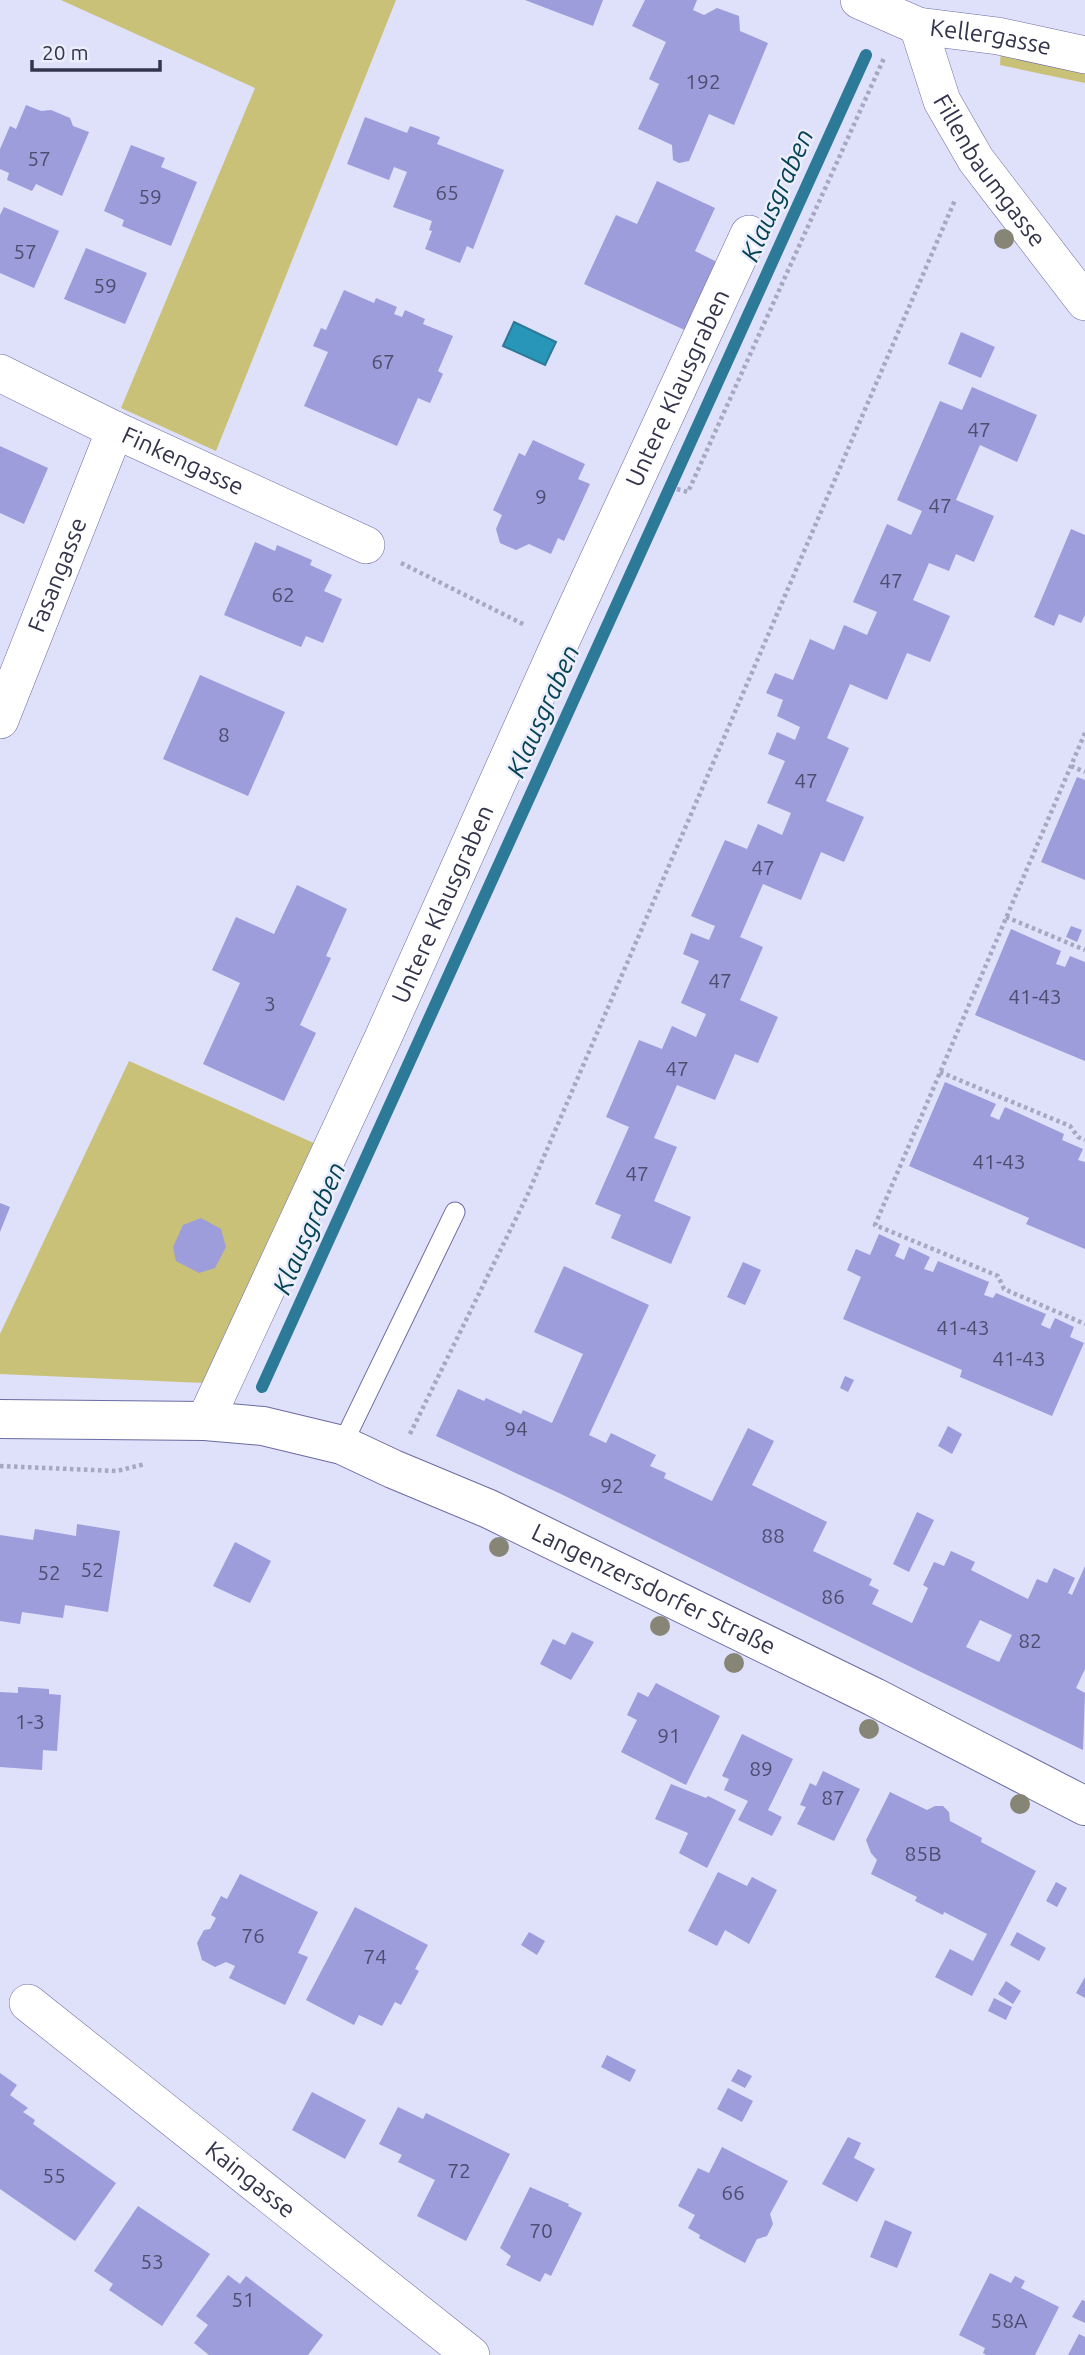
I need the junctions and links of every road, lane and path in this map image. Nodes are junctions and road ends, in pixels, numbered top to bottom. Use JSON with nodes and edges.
{"nodes":[{"id":1,"x":859,"y":0,"type":"edge"},
{"id":2,"x":915,"y":14,"type":"edge"},
{"id":3,"x":1085,"y":55,"type":"edge"},
{"id":4,"x":955,"y":199,"type":"dead end"},
{"id":5,"x":749,"y":234,"type":"dead end"},
{"id":6,"x":1085,"y":302,"type":"edge"},
{"id":7,"x":0,"y":373,"type":"edge"},
{"id":8,"x":115,"y":430,"type":"junction"},
{"id":9,"x":673,"y":488,"type":"dead end"},
{"id":10,"x":366,"y":545,"type":"joint"},
{"id":11,"x":560,"y":643,"type":"junction"},
{"id":12,"x":0,"y":720,"type":"edge"},
{"id":13,"x":1085,"y":733,"type":"edge"},
{"id":14,"x":1071,"y":766,"type":"junction"},
{"id":15,"x":1085,"y":772,"type":"edge"},
{"id":16,"x":1006,"y":917,"type":"junction"},
{"id":17,"x":1085,"y":950,"type":"edge"},
{"id":18,"x":940,"y":1072,"type":"junction"},
{"id":19,"x":1085,"y":1140,"type":"edge"},
{"id":20,"x":455,"y":1212,"type":"dead end"},
{"id":21,"x":1085,"y":1324,"type":"edge"},
{"id":22,"x":0,"y":1419,"type":"edge"},
{"id":23,"x":205,"y":1421,"type":"junction"},
{"id":24,"x":342,"y":1445,"type":"junction"},
{"id":25,"x":393,"y":1469,"type":"junction"},
{"id":26,"x":1085,"y":1807,"type":"edge"},
{"id":27,"x":28,"y":2003,"type":"dead end"},
{"id":28,"x":471,"y":2355,"type":"edge"}],
"edges":[{"from":1,"to":2,"type":"street","name":"Kellergasse"},
{"from":2,"to":3,"type":"street","name":"Kellergasse"},
{"from":2,"to":6,"type":"street","name":"Fillenbaumgasse"},
{"from":2,"to":9,"type":"path"},
{"from":4,"to":25,"type":"path"},
{"from":5,"to":11,"type":"street","name":"Untere Klausgraben"},
{"from":7,"to":8,"type":"street","name":"Finkengasse"},
{"from":8,"to":10,"type":"street","name":"Finkengasse"},
{"from":8,"to":12,"type":"street","name":"Fasangasse"},
{"from":10,"to":11,"type":"path"},
{"from":11,"to":23,"type":"street","name":"Untere Klausgraben"},
{"from":13,"to":14,"type":"path"},
{"from":14,"to":15,"type":"path"},
{"from":14,"to":16,"type":"path"},
{"from":16,"to":17,"type":"path"},
{"from":16,"to":18,"type":"path"},
{"from":18,"to":19,"type":"path"},
{"from":18,"to":21,"type":"path"},
{"from":20,"to":24,"type":"lane"},
{"from":22,"to":23,"type":"main road","name":"Langenzersdorfer Straße"},
{"from":23,"to":24,"type":"main road","name":"Langenzersdorfer Straße"},
{"from":24,"to":25,"type":"main road","name":"Langenzersdorfer Straße"},
{"from":25,"to":26,"type":"main road","name":"Langenzersdorfer Straße"},
{"from":27,"to":28,"type":"street","name":"Kaingasse"}]}
